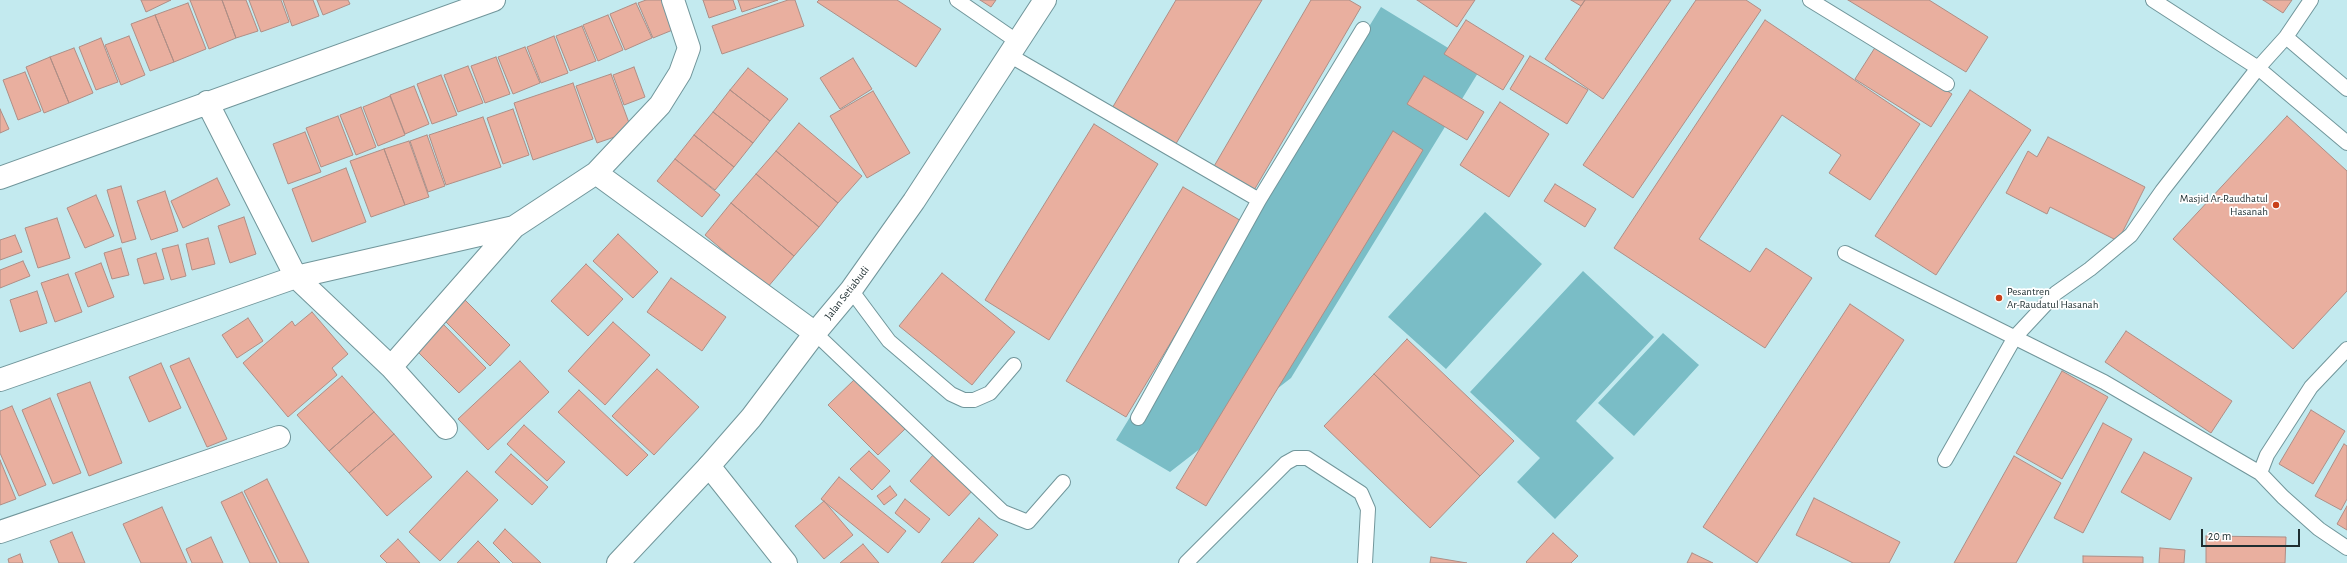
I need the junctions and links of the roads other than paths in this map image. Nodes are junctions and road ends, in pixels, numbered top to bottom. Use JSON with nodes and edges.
{"nodes":[{"id":1,"x":494,"y":0,"type":"edge"},
{"id":2,"x":673,"y":0,"type":"edge"},
{"id":3,"x":957,"y":0,"type":"edge"},
{"id":4,"x":1045,"y":0,"type":"edge"},
{"id":5,"x":1810,"y":0,"type":"edge"},
{"id":6,"x":2153,"y":0,"type":"edge"},
{"id":7,"x":2311,"y":0,"type":"edge"},
{"id":8,"x":1363,"y":29,"type":"dead end"},
{"id":9,"x":2286,"y":37,"type":"junction"},
{"id":10,"x":1014,"y":48,"type":"junction"},
{"id":11,"x":2258,"y":68,"type":"junction"},
{"id":12,"x":1947,"y":84,"type":"dead end"},
{"id":13,"x":2347,"y":89,"type":"edge"},
{"id":14,"x":207,"y":102,"type":"junction"},
{"id":15,"x":2347,"y":143,"type":"edge"},
{"id":16,"x":596,"y":173,"type":"junction"},
{"id":17,"x":0,"y":178,"type":"edge"},
{"id":18,"x":1259,"y":200,"type":"junction"},
{"id":19,"x":514,"y":227,"type":"junction"},
{"id":20,"x":1845,"y":253,"type":"dead end"},
{"id":21,"x":296,"y":276,"type":"junction"},
{"id":22,"x":851,"y":290,"type":"junction"},
{"id":23,"x":815,"y":333,"type":"junction"},
{"id":24,"x":2015,"y":337,"type":"junction"},
{"id":25,"x":2347,"y":349,"type":"edge"},
{"id":26,"x":1014,"y":365,"type":"dead end"},
{"id":27,"x":390,"y":367,"type":"junction"},
{"id":28,"x":0,"y":380,"type":"edge"},
{"id":29,"x":1138,"y":418,"type":"dead end"},
{"id":30,"x":446,"y":428,"type":"dead end"},
{"id":31,"x":279,"y":437,"type":"dead end"},
{"id":32,"x":1945,"y":460,"type":"dead end"},
{"id":33,"x":710,"y":466,"type":"junction"},
{"id":34,"x":2260,"y":473,"type":"junction"},
{"id":35,"x":1063,"y":482,"type":"dead end"},
{"id":36,"x":0,"y":532,"type":"edge"},
{"id":37,"x":2347,"y":548,"type":"edge"},
{"id":38,"x":618,"y":563,"type":"edge"},
{"id":39,"x":786,"y":563,"type":"edge"},
{"id":40,"x":1186,"y":563,"type":"edge"},
{"id":41,"x":1365,"y":563,"type":"edge"}],
"edges":[{"from":1,"to":14,"type":"street"},
{"from":2,"to":16,"type":"street"},
{"from":3,"to":10,"type":"lane"},
{"from":4,"to":10,"type":"street","name":"Jalan Setiabudi"},
{"from":5,"to":12,"type":"lane"},
{"from":6,"to":11,"type":"lane"},
{"from":7,"to":9,"type":"lane"},
{"from":8,"to":18,"type":"lane"},
{"from":9,"to":11,"type":"lane"},
{"from":9,"to":13,"type":"lane"},
{"from":10,"to":18,"type":"lane"},
{"from":10,"to":22,"type":"street","name":"Jalan Setiabudi"},
{"from":11,"to":15,"type":"lane"},
{"from":11,"to":24,"type":"lane"},
{"from":14,"to":17,"type":"street"},
{"from":14,"to":21,"type":"street"},
{"from":16,"to":19,"type":"street"},
{"from":16,"to":23,"type":"street"},
{"from":18,"to":29,"type":"lane"},
{"from":19,"to":21,"type":"street"},
{"from":19,"to":27,"type":"street"},
{"from":20,"to":24,"type":"lane"},
{"from":21,"to":27,"type":"street"},
{"from":21,"to":28,"type":"street"},
{"from":22,"to":23,"type":"street","name":"Jalan Setiabudi"},
{"from":22,"to":26,"type":"lane"},
{"from":23,"to":33,"type":"street","name":"Jalan Setiabudi"},
{"from":23,"to":35,"type":"lane"},
{"from":24,"to":32,"type":"lane"},
{"from":24,"to":34,"type":"lane"},
{"from":25,"to":34,"type":"lane"},
{"from":27,"to":30,"type":"street"},
{"from":31,"to":36,"type":"street"},
{"from":33,"to":38,"type":"street","name":"Jalan Setiabudi"},
{"from":33,"to":39,"type":"street"},
{"from":34,"to":37,"type":"lane"},
{"from":40,"to":41,"type":"lane"}]}
